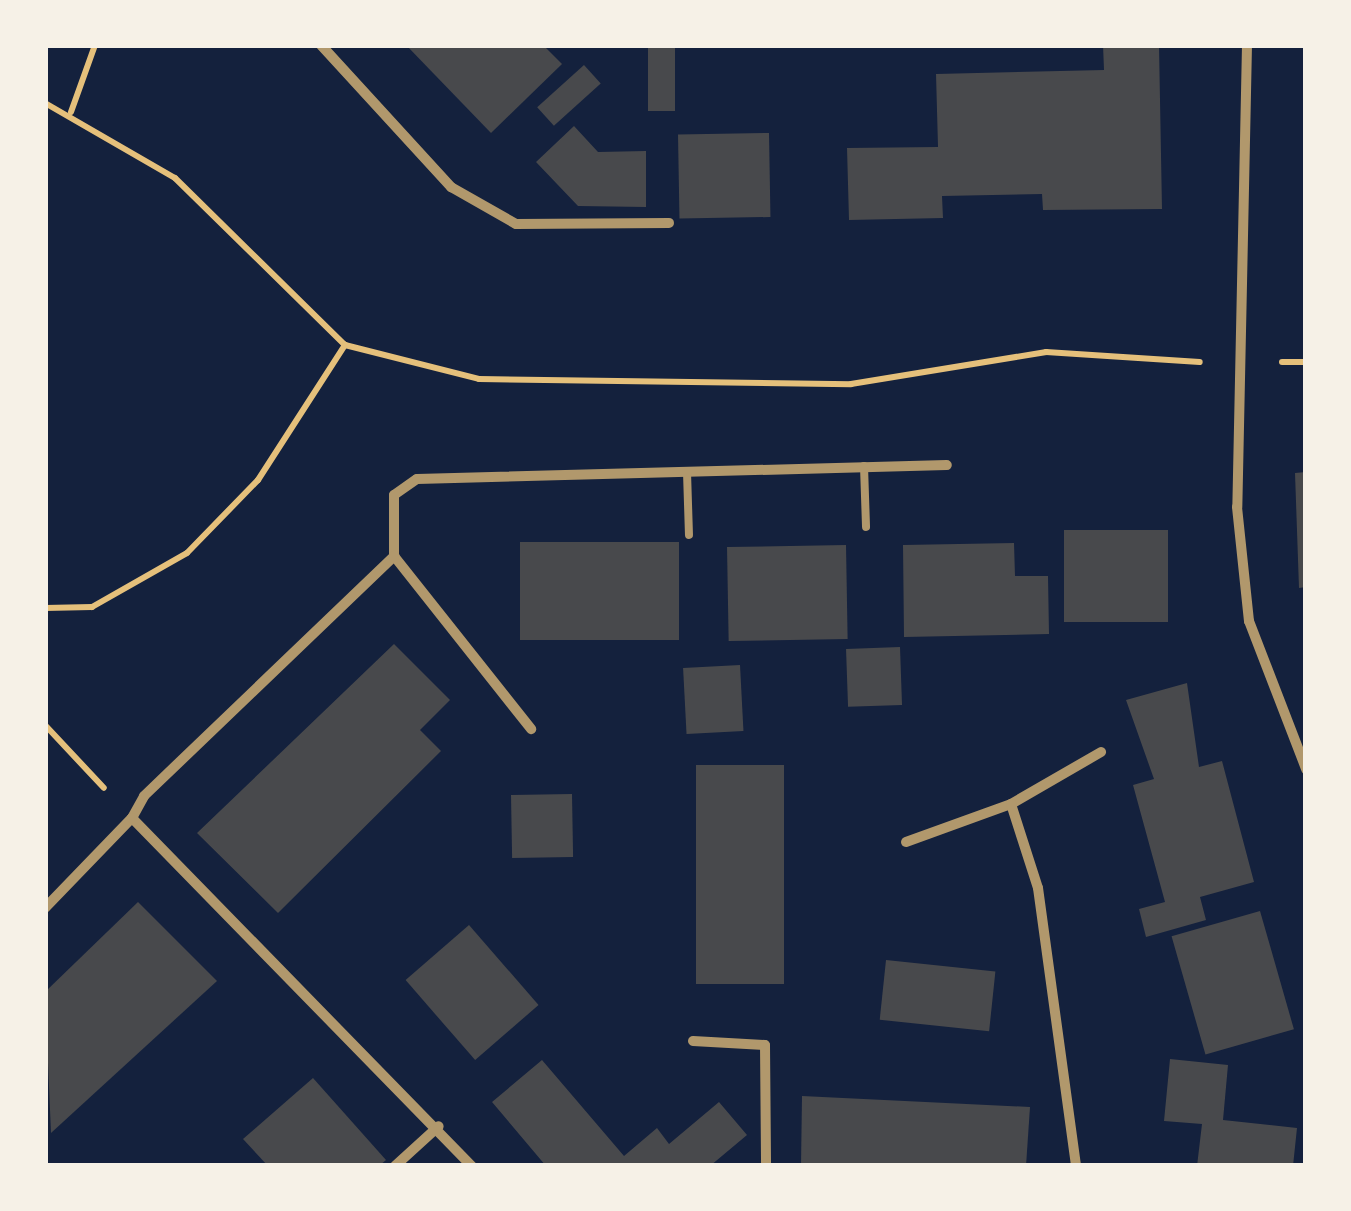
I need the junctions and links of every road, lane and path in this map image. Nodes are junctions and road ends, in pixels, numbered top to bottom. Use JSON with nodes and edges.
{"nodes":[{"id":1,"x":95,"y":45,"type":"edge"},
{"id":2,"x":321,"y":45,"type":"edge"},
{"id":3,"x":1247,"y":45,"type":"edge"},
{"id":4,"x":45,"y":103,"type":"edge"},
{"id":5,"x":71,"y":112,"type":"junction"},
{"id":6,"x":669,"y":223,"type":"dead end"},
{"id":7,"x":345,"y":346,"type":"junction"},
{"id":8,"x":1306,"y":362,"type":"edge"},
{"id":9,"x":1236,"y":364,"type":"junction"},
{"id":10,"x":864,"y":466,"type":"junction"},
{"id":11,"x":947,"y":466,"type":"dead end"},
{"id":12,"x":687,"y":472,"type":"junction"},
{"id":13,"x":866,"y":526,"type":"dead end"},
{"id":14,"x":688,"y":534,"type":"dead end"},
{"id":15,"x":394,"y":556,"type":"junction"},
{"id":16,"x":45,"y":608,"type":"edge"},
{"id":17,"x":45,"y":725,"type":"edge"},
{"id":18,"x":531,"y":730,"type":"dead end"},
{"id":19,"x":1101,"y":752,"type":"dead end"},
{"id":20,"x":1306,"y":769,"type":"edge"},
{"id":21,"x":1011,"y":804,"type":"junction"},
{"id":22,"x":132,"y":818,"type":"junction"},
{"id":23,"x":906,"y":842,"type":"dead end"},
{"id":24,"x":45,"y":908,"type":"edge"},
{"id":25,"x":693,"y":1041,"type":"dead end"},
{"id":26,"x":439,"y":1126,"type":"junction"},
{"id":27,"x":394,"y":1166,"type":"edge"},
{"id":28,"x":472,"y":1166,"type":"edge"},
{"id":29,"x":766,"y":1166,"type":"edge"},
{"id":30,"x":1076,"y":1166,"type":"edge"}],
"edges":[{"from":1,"to":5,"type":"path"},
{"from":2,"to":6,"type":"street"},
{"from":3,"to":9,"type":"street"},
{"from":4,"to":5,"type":"path"},
{"from":5,"to":7,"type":"path"},
{"from":7,"to":9,"type":"path"},
{"from":7,"to":16,"type":"path"},
{"from":8,"to":9,"type":"path"},
{"from":9,"to":20,"type":"street"},
{"from":10,"to":11,"type":"street"},
{"from":10,"to":12,"type":"street"},
{"from":10,"to":13,"type":"lane"},
{"from":12,"to":14,"type":"lane"},
{"from":12,"to":15,"type":"street"},
{"from":15,"to":18,"type":"street"},
{"from":15,"to":22,"type":"street"},
{"from":17,"to":22,"type":"path"},
{"from":19,"to":21,"type":"street"},
{"from":21,"to":23,"type":"street"},
{"from":21,"to":30,"type":"street"},
{"from":22,"to":24,"type":"street"},
{"from":22,"to":26,"type":"street"},
{"from":25,"to":29,"type":"street"},
{"from":26,"to":27,"type":"street"},
{"from":26,"to":28,"type":"street"}]}
